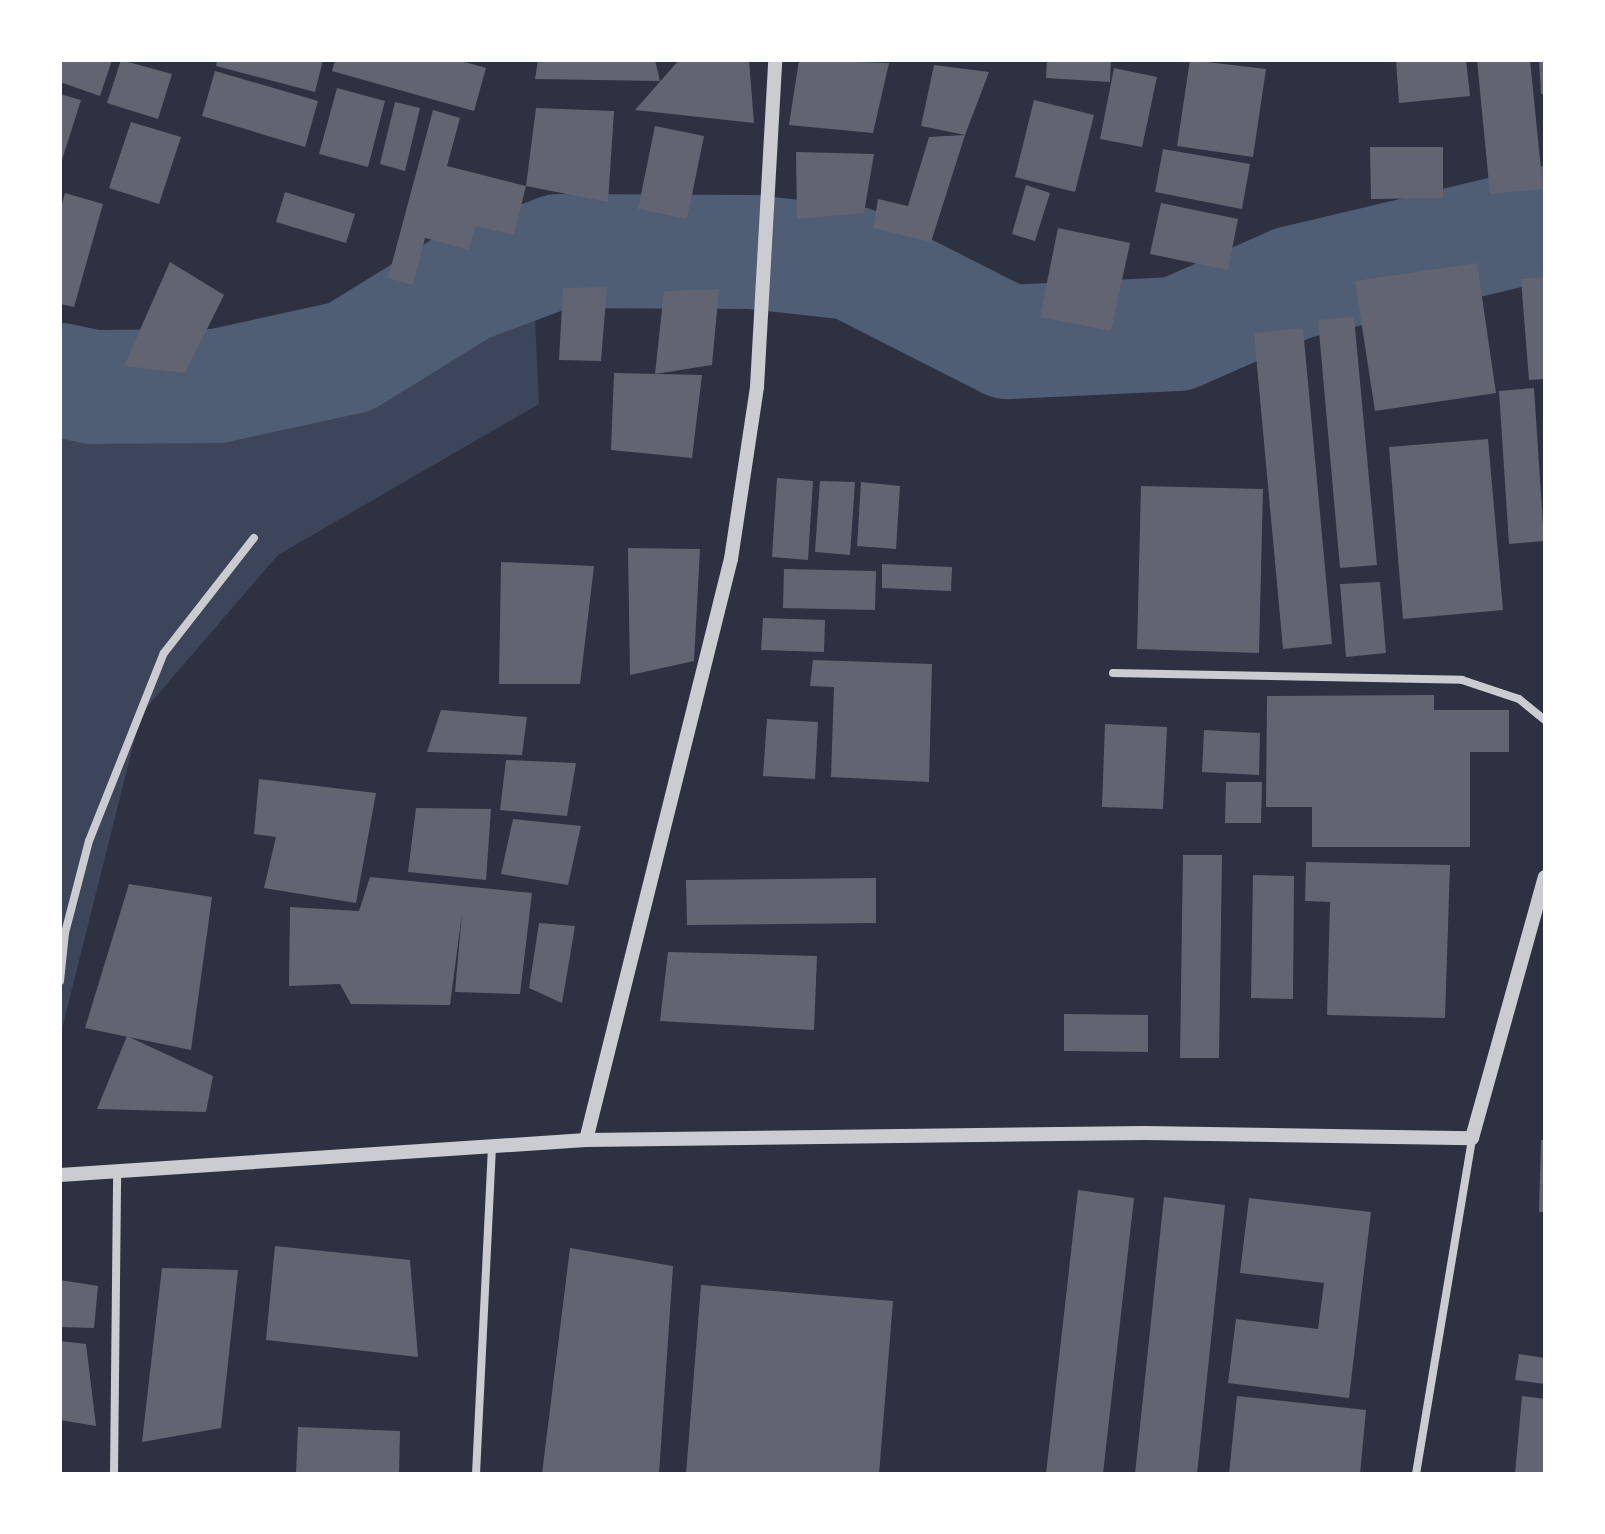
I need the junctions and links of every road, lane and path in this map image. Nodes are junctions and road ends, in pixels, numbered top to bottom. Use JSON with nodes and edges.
{"nodes":[{"id":1,"x":775,"y":60,"type":"edge"},
{"id":2,"x":254,"y":538,"type":"dead end"},
{"id":3,"x":1113,"y":673,"type":"dead end"},
{"id":4,"x":1545,"y":720,"type":"edge"},
{"id":5,"x":1545,"y":877,"type":"edge"},
{"id":6,"x":60,"y":981,"type":"edge"},
{"id":7,"x":1472,"y":1138,"type":"junction"},
{"id":8,"x":586,"y":1140,"type":"junction"},
{"id":9,"x":492,"y":1147,"type":"junction"},
{"id":10,"x":117,"y":1173,"type":"junction"},
{"id":11,"x":60,"y":1175,"type":"edge"},
{"id":12,"x":114,"y":1474,"type":"edge"},
{"id":13,"x":476,"y":1474,"type":"edge"},
{"id":14,"x":1416,"y":1474,"type":"edge"}],
"edges":[{"from":1,"to":8,"type":"street"},
{"from":2,"to":6,"type":"street"},
{"from":3,"to":4,"type":"street"},
{"from":5,"to":7,"type":"street"},
{"from":7,"to":8,"type":"street"},
{"from":7,"to":14,"type":"street"},
{"from":8,"to":9,"type":"street"},
{"from":9,"to":10,"type":"street"},
{"from":9,"to":13,"type":"street"},
{"from":10,"to":11,"type":"street"},
{"from":10,"to":12,"type":"street"}]}
